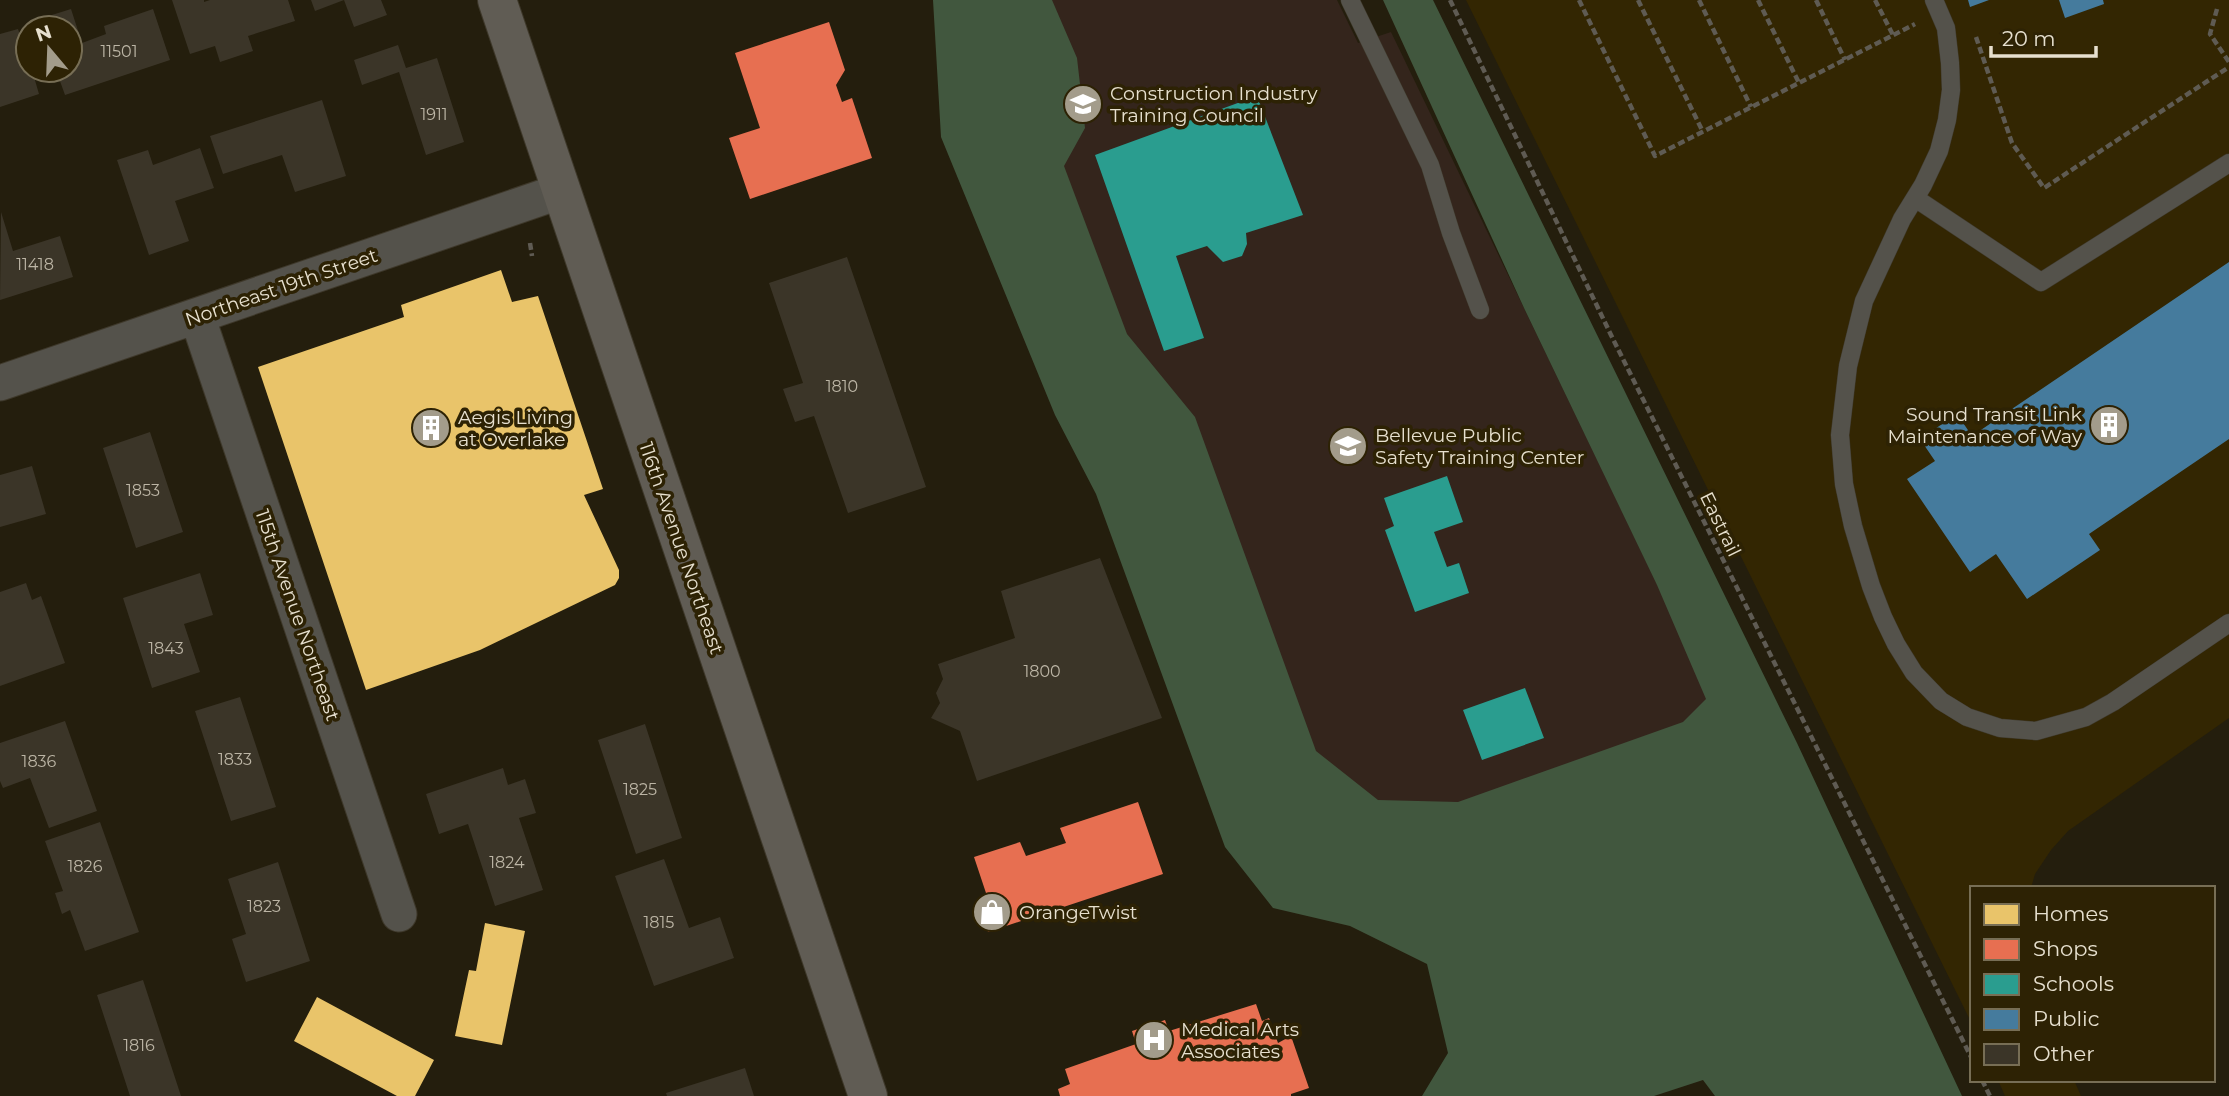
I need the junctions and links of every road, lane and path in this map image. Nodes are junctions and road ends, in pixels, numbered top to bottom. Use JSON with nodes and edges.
{"nodes":[{"id":1,"x":497,"y":0,"type":"edge"},
{"id":2,"x":1350,"y":0,"type":"edge"},
{"id":3,"x":1450,"y":0,"type":"edge"},
{"id":4,"x":1579,"y":0,"type":"edge"},
{"id":5,"x":1638,"y":0,"type":"edge"},
{"id":6,"x":1699,"y":0,"type":"edge"},
{"id":7,"x":1758,"y":0,"type":"edge"},
{"id":8,"x":1816,"y":0,"type":"edge"},
{"id":9,"x":1875,"y":0,"type":"edge"},
{"id":10,"x":1936,"y":6,"type":"edge"},
{"id":11,"x":2217,"y":9,"type":"dead end"},
{"id":12,"x":1972,"y":26,"type":"dead end"},
{"id":13,"x":1893,"y":35,"type":"junction"},
{"id":14,"x":1845,"y":60,"type":"junction"},
{"id":15,"x":2229,"y":64,"type":"edge"},
{"id":16,"x":1799,"y":83,"type":"junction"},
{"id":17,"x":1752,"y":107,"type":"junction"},
{"id":18,"x":1703,"y":132,"type":"junction"},
{"id":19,"x":2229,"y":163,"type":"edge"},
{"id":20,"x":561,"y":191,"type":"junction"},
{"id":21,"x":1915,"y":198,"type":"junction"},
{"id":22,"x":530,"y":243,"type":"dead end"},
{"id":23,"x":532,"y":256,"type":"dead end"},
{"id":24,"x":1480,"y":310,"type":"dead end"},
{"id":25,"x":197,"y":316,"type":"junction"},
{"id":26,"x":0,"y":383,"type":"edge"},
{"id":27,"x":2229,"y":623,"type":"edge"},
{"id":28,"x":399,"y":914,"type":"dead end"},
{"id":29,"x":1970,"y":1055,"type":"edge"},
{"id":30,"x":868,"y":1096,"type":"edge"}],
"edges":[{"from":1,"to":20,"type":"main road","name":"116th Avenue Northeast"},
{"from":2,"to":24,"type":"lane"},
{"from":3,"to":29,"type":"path","name":"Eastrail"},
{"from":4,"to":18,"type":"path"},
{"from":5,"to":18,"type":"path"},
{"from":6,"to":17,"type":"path"},
{"from":7,"to":16,"type":"path"},
{"from":8,"to":14,"type":"path"},
{"from":9,"to":13,"type":"path"},
{"from":10,"to":13,"type":"path"},
{"from":10,"to":21,"type":"lane"},
{"from":11,"to":15,"type":"path"},
{"from":12,"to":15,"type":"path"},
{"from":13,"to":14,"type":"path"},
{"from":14,"to":16,"type":"path"},
{"from":16,"to":17,"type":"path"},
{"from":17,"to":18,"type":"path"},
{"from":19,"to":21,"type":"lane"},
{"from":20,"to":25,"type":"street","name":"Northeast 19th Street"},
{"from":20,"to":30,"type":"main road","name":"116th Avenue Northeast"},
{"from":21,"to":27,"type":"lane"},
{"from":22,"to":23,"type":"path"},
{"from":25,"to":26,"type":"street","name":"Northeast 19th Street"},
{"from":25,"to":28,"type":"street","name":"115th Avenue Northeast"}]}
